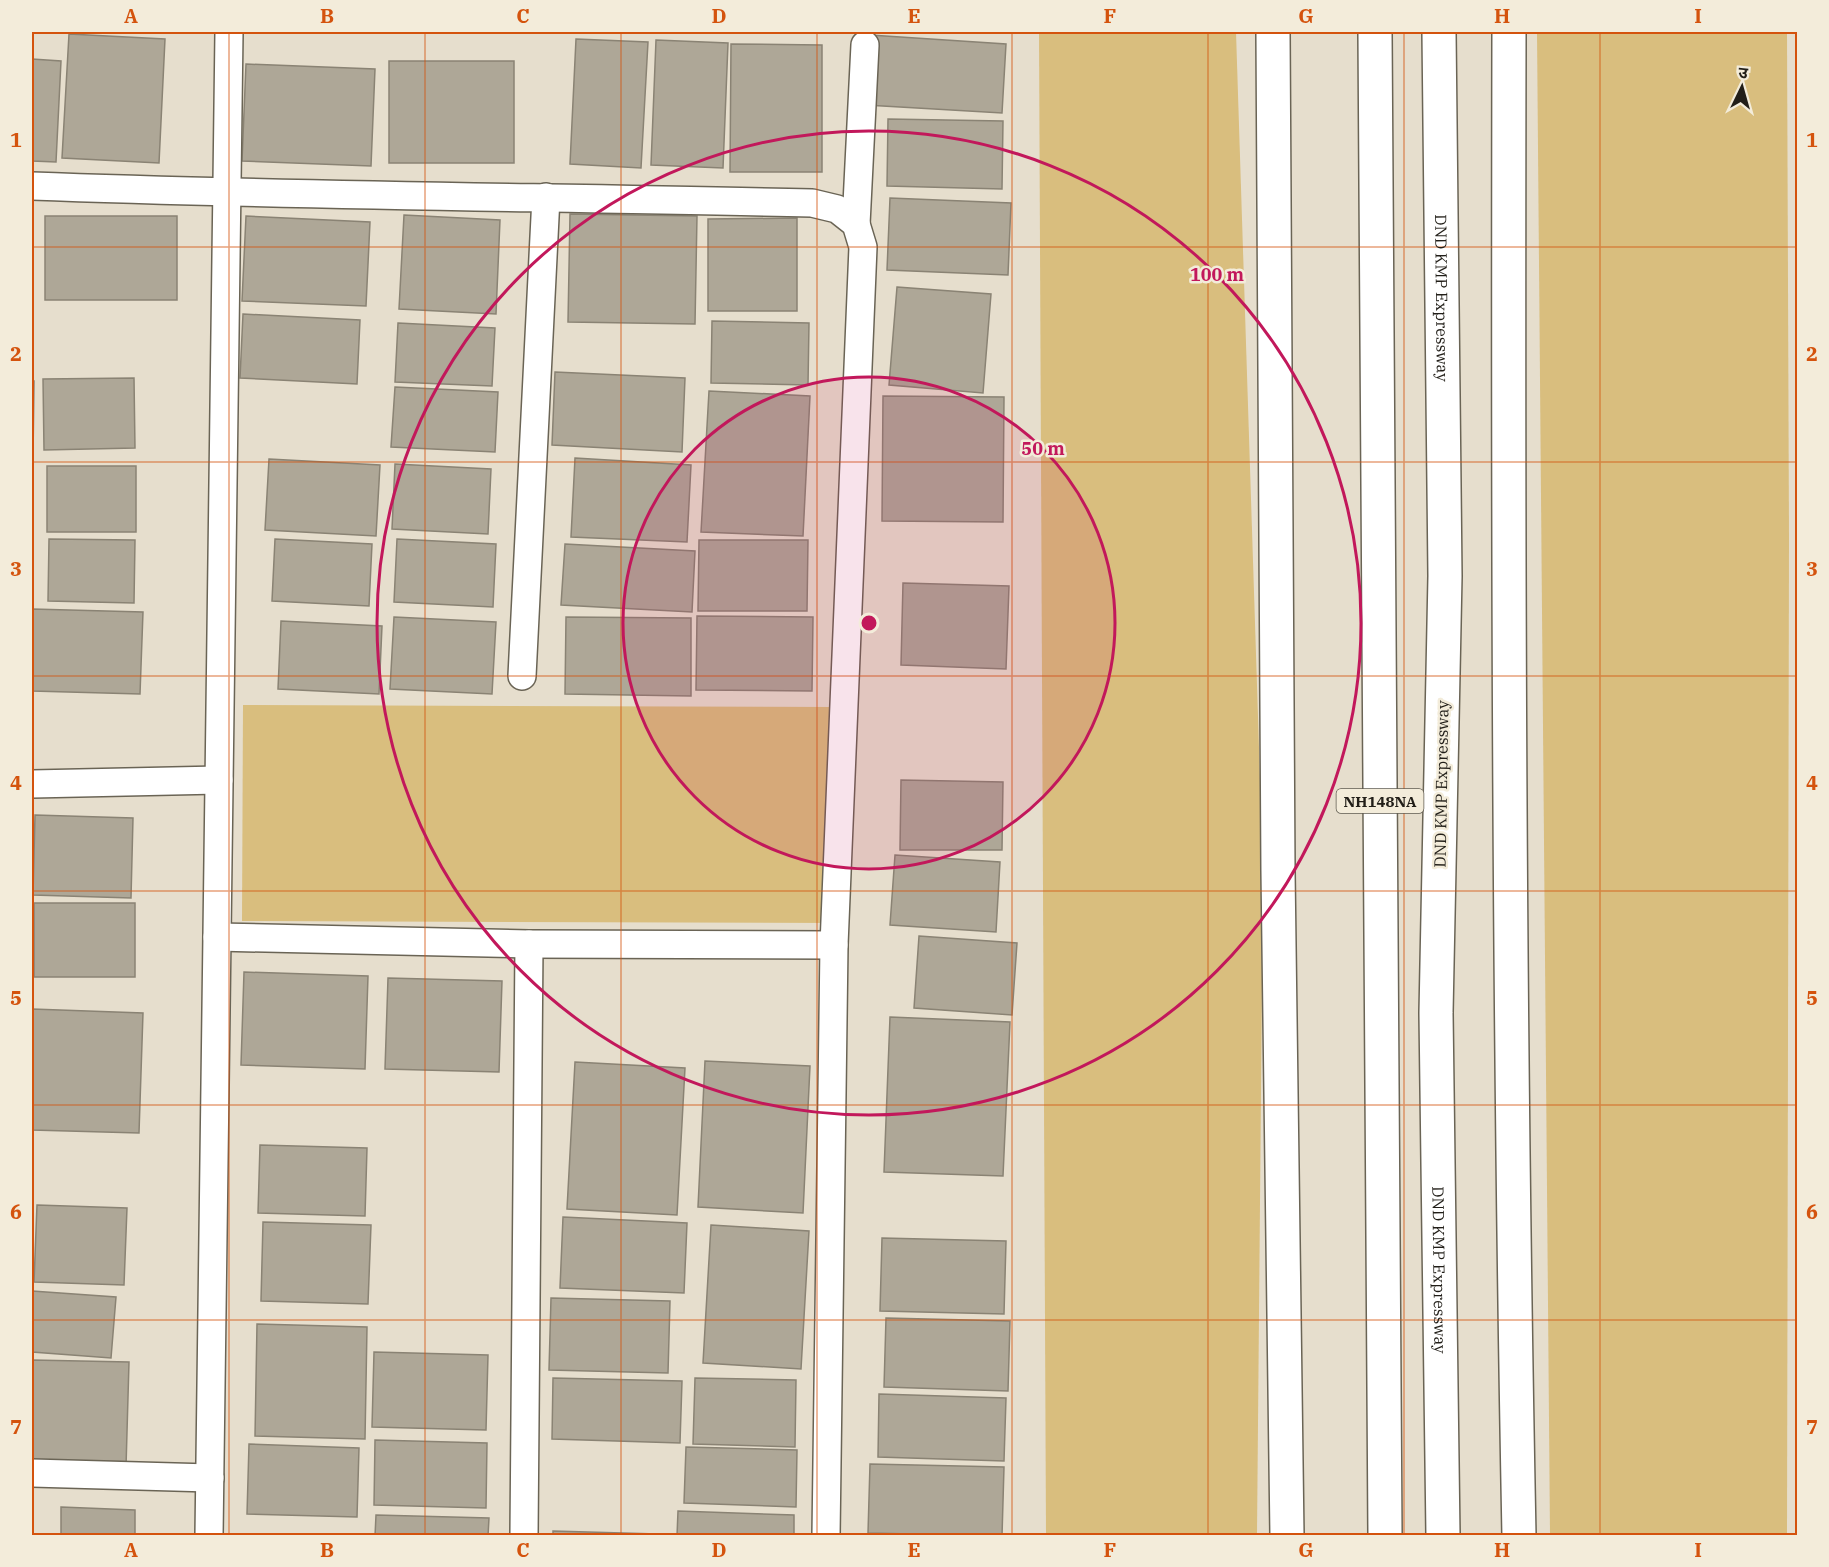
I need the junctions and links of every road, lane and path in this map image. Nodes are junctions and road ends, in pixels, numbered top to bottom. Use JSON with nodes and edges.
{"nodes":[{"id":1,"x":1273,"y":32,"type":"edge"},
{"id":2,"x":1375,"y":32,"type":"edge"},
{"id":3,"x":1439,"y":32,"type":"edge"},
{"id":4,"x":1509,"y":32,"type":"edge"},
{"id":5,"x":226,"y":36,"type":"edge"},
{"id":6,"x":865,"y":45,"type":"dead end"},
{"id":7,"x":32,"y":186,"type":"edge"},
{"id":8,"x":227,"y":193,"type":"junction"},
{"id":9,"x":546,"y":196,"type":"junction"},
{"id":10,"x":856,"y":224,"type":"junction"},
{"id":11,"x":522,"y":676,"type":"dead end"},
{"id":12,"x":219,"y":780,"type":"junction"},
{"id":13,"x":32,"y":784,"type":"edge"},
{"id":14,"x":217,"y":937,"type":"junction"},
{"id":15,"x":529,"y":944,"type":"junction"},
{"id":16,"x":834,"y":945,"type":"junction"},
{"id":17,"x":32,"y":1473,"type":"edge"},
{"id":18,"x":210,"y":1478,"type":"junction"},
{"id":19,"x":209,"y":1536,"type":"edge"},
{"id":20,"x":524,"y":1536,"type":"edge"},
{"id":21,"x":826,"y":1536,"type":"edge"},
{"id":22,"x":1287,"y":1536,"type":"edge"},
{"id":23,"x":1385,"y":1536,"type":"edge"},
{"id":24,"x":1443,"y":1536,"type":"edge"},
{"id":25,"x":1519,"y":1536,"type":"edge"}],
"edges":[{"from":1,"to":22,"type":"main road"},
{"from":2,"to":23,"type":"main road","number":"NH148NA"},
{"from":3,"to":24,"type":"main road","name":"DND KMP Expressway","number":"NH148NA"},
{"from":4,"to":25,"type":"main road"},
{"from":5,"to":8,"type":"street"},
{"from":6,"to":10,"type":"street"},
{"from":7,"to":8,"type":"street"},
{"from":8,"to":9,"type":"street"},
{"from":8,"to":12,"type":"street"},
{"from":9,"to":10,"type":"street"},
{"from":9,"to":11,"type":"street"},
{"from":10,"to":16,"type":"street"},
{"from":12,"to":13,"type":"street"},
{"from":12,"to":14,"type":"street"},
{"from":14,"to":15,"type":"street"},
{"from":14,"to":18,"type":"street"},
{"from":15,"to":16,"type":"street"},
{"from":15,"to":20,"type":"street"},
{"from":16,"to":21,"type":"street"},
{"from":17,"to":18,"type":"street"},
{"from":18,"to":19,"type":"street"}]}
